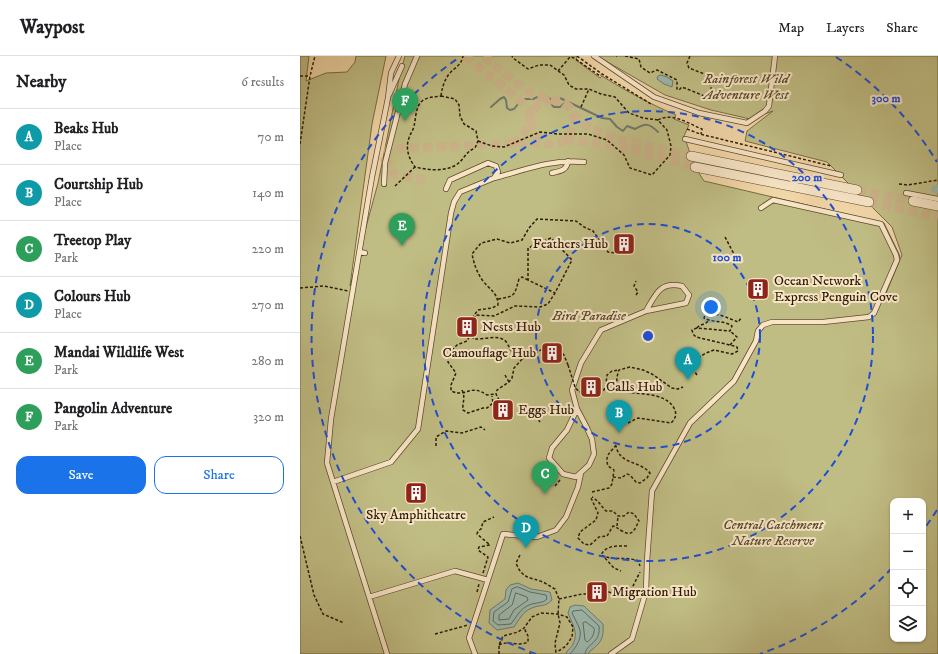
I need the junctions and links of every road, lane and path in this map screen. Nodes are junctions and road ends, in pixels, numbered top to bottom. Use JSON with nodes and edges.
{"nodes":[{"id":1,"x":315,"y":56,"type":"edge"},
{"id":2,"x":399,"y":56,"type":"edge"},
{"id":3,"x":417,"y":56,"type":"edge"},
{"id":4,"x":463,"y":56,"type":"edge"},
{"id":5,"x":512,"y":56,"type":"edge"},
{"id":6,"x":577,"y":56,"type":"edge"},
{"id":7,"x":594,"y":56,"type":"edge"},
{"id":8,"x":625,"y":56,"type":"edge"},
{"id":9,"x":690,"y":56,"type":"edge"},
{"id":10,"x":773,"y":56,"type":"edge"},
{"id":11,"x":402,"y":66,"type":"dead end"},
{"id":12,"x":558,"y":71,"type":"junction"},
{"id":13,"x":602,"y":74,"type":"junction"},
{"id":14,"x":300,"y":76,"type":"edge"},
{"id":15,"x":310,"y":76,"type":"junction"},
{"id":16,"x":398,"y":82,"type":"dead end"},
{"id":17,"x":589,"y":89,"type":"junction"},
{"id":18,"x":441,"y":96,"type":"junction"},
{"id":19,"x":388,"y":98,"type":"junction"},
{"id":20,"x":651,"y":104,"type":"dead end"},
{"id":21,"x":581,"y":108,"type":"dead end"},
{"id":22,"x":658,"y":120,"type":"junction"},
{"id":23,"x":686,"y":129,"type":"dead end"},
{"id":24,"x":700,"y":134,"type":"junction"},
{"id":25,"x":685,"y":139,"type":"dead end"},
{"id":26,"x":478,"y":141,"type":"junction"},
{"id":27,"x":300,"y":144,"type":"edge"},
{"id":28,"x":691,"y":156,"type":"tunnel mouth"},
{"id":29,"x":568,"y":161,"type":"junction"},
{"id":30,"x":584,"y":162,"type":"dead end"},
{"id":31,"x":790,"y":164,"type":"junction"},
{"id":32,"x":831,"y":166,"type":"dead end"},
{"id":33,"x":415,"y":167,"type":"junction"},
{"id":34,"x":695,"y":167,"type":"tunnel mouth"},
{"id":35,"x":552,"y":173,"type":"dead end"},
{"id":36,"x":841,"y":175,"type":"dead end"},
{"id":37,"x":787,"y":176,"type":"junction"},
{"id":38,"x":494,"y":178,"type":"junction"},
{"id":39,"x":938,"y":180,"type":"edge"},
{"id":40,"x":384,"y":184,"type":"dead end"},
{"id":41,"x":899,"y":184,"type":"dead end"},
{"id":42,"x":395,"y":186,"type":"dead end"},
{"id":43,"x":446,"y":189,"type":"dead end"},
{"id":44,"x":857,"y":190,"type":"tunnel mouth"},
{"id":45,"x":906,"y":192,"type":"dead end"},
{"id":46,"x":938,"y":199,"type":"edge"},
{"id":47,"x":913,"y":201,"type":"tunnel mouth"},
{"id":48,"x":869,"y":202,"type":"tunnel mouth"},
{"id":49,"x":938,"y":206,"type":"edge"},
{"id":50,"x":761,"y":208,"type":"dead end"},
{"id":51,"x":725,"y":237,"type":"dead end"},
{"id":52,"x":359,"y":252,"type":"junction"},
{"id":53,"x":365,"y":253,"type":"dead end"},
{"id":54,"x":616,"y":253,"type":"dead end"},
{"id":55,"x":735,"y":256,"type":"dead end"},
{"id":56,"x":528,"y":280,"type":"junction"},
{"id":57,"x":636,"y":281,"type":"dead end"},
{"id":58,"x":300,"y":288,"type":"edge"},
{"id":59,"x":300,"y":291,"type":"edge"},
{"id":60,"x":349,"y":291,"type":"dead end"},
{"id":61,"x":556,"y":293,"type":"junction"},
{"id":62,"x":636,"y":295,"type":"dead end"},
{"id":63,"x":498,"y":299,"type":"junction"},
{"id":64,"x":646,"y":312,"type":"junction"},
{"id":65,"x":742,"y":317,"type":"dead end"},
{"id":66,"x":708,"y":320,"type":"junction"},
{"id":67,"x":697,"y":328,"type":"junction"},
{"id":68,"x":730,"y":331,"type":"junction"},
{"id":69,"x":730,"y":345,"type":"junction"},
{"id":70,"x":544,"y":348,"type":"dead end"},
{"id":71,"x":559,"y":350,"type":"dead end"},
{"id":72,"x":523,"y":357,"type":"junction"},
{"id":73,"x":619,"y":370,"type":"junction"},
{"id":74,"x":505,"y":375,"type":"dead end"},
{"id":75,"x":697,"y":375,"type":"dead end"},
{"id":76,"x":509,"y":382,"type":"junction"},
{"id":77,"x":683,"y":387,"type":"dead end"},
{"id":78,"x":598,"y":390,"type":"dead end"},
{"id":79,"x":584,"y":391,"type":"dead end"},
{"id":80,"x":463,"y":392,"type":"junction"},
{"id":81,"x":496,"y":394,"type":"junction"},
{"id":82,"x":492,"y":395,"type":"junction"},
{"id":83,"x":499,"y":405,"type":"dead end"},
{"id":84,"x":576,"y":410,"type":"junction"},
{"id":85,"x":533,"y":412,"type":"dead end"},
{"id":86,"x":540,"y":422,"type":"dead end"},
{"id":87,"x":628,"y":423,"type":"dead end"},
{"id":88,"x":485,"y":430,"type":"dead end"},
{"id":89,"x":617,"y":443,"type":"dead end"},
{"id":90,"x":436,"y":446,"type":"dead end"},
{"id":91,"x":616,"y":446,"type":"junction"},
{"id":92,"x":581,"y":472,"type":"junction"},
{"id":93,"x":564,"y":474,"type":"junction"},
{"id":94,"x":613,"y":476,"type":"junction"},
{"id":95,"x":333,"y":482,"type":"junction"},
{"id":96,"x":555,"y":486,"type":"dead end"},
{"id":97,"x":592,"y":492,"type":"dead end"},
{"id":98,"x":618,"y":516,"type":"junction"},
{"id":99,"x":617,"y":527,"type":"junction"},
{"id":100,"x":300,"y":536,"type":"edge"},
{"id":101,"x":627,"y":546,"type":"dead end"},
{"id":102,"x":520,"y":555,"type":"dead end"},
{"id":103,"x":605,"y":558,"type":"junction"},
{"id":104,"x":621,"y":571,"type":"dead end"},
{"id":105,"x":488,"y":580,"type":"junction"},
{"id":106,"x":604,"y":589,"type":"dead end"},
{"id":107,"x":589,"y":594,"type":"dead end"},
{"id":108,"x":369,"y":597,"type":"junction"},
{"id":109,"x":559,"y":599,"type":"junction"},
{"id":110,"x":558,"y":614,"type":"junction"},
{"id":111,"x":344,"y":623,"type":"dead end"},
{"id":112,"x":524,"y":628,"type":"junction"},
{"id":113,"x":498,"y":645,"type":"junction"},
{"id":114,"x":557,"y":653,"type":"edge"},
{"id":115,"x":387,"y":654,"type":"edge"},
{"id":116,"x":475,"y":654,"type":"edge"},
{"id":117,"x":499,"y":654,"type":"edge"},
{"id":118,"x":611,"y":654,"type":"edge"}],
"edges":[{"from":1,"to":15,"type":"path"},
{"from":2,"to":19,"type":"lane"},
{"from":3,"to":40,"type":"lane"},
{"from":4,"to":18,"type":"path"},
{"from":5,"to":12,"type":"path"},
{"from":6,"to":13,"type":"path"},
{"from":7,"to":10,"type":"lane"},
{"from":8,"to":9,"type":"path"},
{"from":11,"to":19,"type":"lane"},
{"from":12,"to":13,"type":"path"},
{"from":12,"to":17,"type":"path"},
{"from":13,"to":20,"type":"path"},
{"from":14,"to":15,"type":"path"},
{"from":15,"to":27,"type":"path"},
{"from":16,"to":19,"type":"lane"},
{"from":17,"to":21,"type":"path"},
{"from":17,"to":22,"type":"path"},
{"from":18,"to":26,"type":"path"},
{"from":18,"to":33,"type":"path"},
{"from":19,"to":52,"type":"lane"},
{"from":22,"to":24,"type":"path"},
{"from":22,"to":26,"type":"path"},
{"from":23,"to":24,"type":"path"},
{"from":24,"to":32,"type":"path"},
{"from":25,"to":31,"type":"lane"},
{"from":26,"to":33,"type":"path"},
{"from":28,"to":37,"type":"street"},
{"from":29,"to":30,"type":"lane"},
{"from":29,"to":35,"type":"lane"},
{"from":29,"to":38,"type":"lane"},
{"from":31,"to":36,"type":"lane"},
{"from":31,"to":37,"type":"lane"},
{"from":33,"to":42,"type":"path"},
{"from":34,"to":48,"type":"street"},
{"from":37,"to":44,"type":"street"},
{"from":38,"to":43,"type":"lane"},
{"from":38,"to":95,"type":"lane"},
{"from":39,"to":41,"type":"path"},
{"from":45,"to":46,"type":"lane"},
{"from":47,"to":49,"type":"street"},
{"from":50,"to":118,"type":"lane"},
{"from":51,"to":55,"type":"path"},
{"from":52,"to":53,"type":"lane"},
{"from":52,"to":95,"type":"lane"},
{"from":54,"to":63,"type":"path"},
{"from":56,"to":61,"type":"path"},
{"from":56,"to":61,"type":"path"},
{"from":56,"to":63,"type":"path"},
{"from":57,"to":62,"type":"path"},
{"from":58,"to":59,"type":"path"},
{"from":58,"to":60,"type":"path"},
{"from":61,"to":63,"type":"path"},
{"from":64,"to":64,"type":"lane"},
{"from":64,"to":84,"type":"lane"},
{"from":65,"to":66,"type":"path"},
{"from":66,"to":67,"type":"path"},
{"from":66,"to":68,"type":"path"},
{"from":67,"to":68,"type":"path"},
{"from":67,"to":69,"type":"path"},
{"from":68,"to":69,"type":"path"},
{"from":69,"to":75,"type":"path"},
{"from":70,"to":72,"type":"path"},
{"from":71,"to":79,"type":"path","bridge":true},
{"from":72,"to":76,"type":"path"},
{"from":72,"to":80,"type":"path"},
{"from":73,"to":77,"type":"path"},
{"from":73,"to":78,"type":"path"},
{"from":73,"to":87,"type":"path"},
{"from":74,"to":76,"type":"path"},
{"from":76,"to":81,"type":"path"},
{"from":80,"to":82,"type":"path"},
{"from":80,"to":82,"type":"path"},
{"from":81,"to":82,"type":"path"},
{"from":81,"to":83,"type":"path"},
{"from":84,"to":92,"type":"lane"},
{"from":84,"to":93,"type":"lane"},
{"from":85,"to":86,"type":"path"},
{"from":88,"to":90,"type":"path"},
{"from":89,"to":91,"type":"path"},
{"from":91,"to":94,"type":"path"},
{"from":91,"to":94,"type":"path"},
{"from":92,"to":93,"type":"lane"},
{"from":92,"to":105,"type":"lane"},
{"from":93,"to":96,"type":"path"},
{"from":94,"to":97,"type":"path"},
{"from":95,"to":108,"type":"lane"},
{"from":98,"to":99,"type":"path"},
{"from":98,"to":99,"type":"path"},
{"from":98,"to":99,"type":"path"},
{"from":100,"to":111,"type":"path"},
{"from":101,"to":103,"type":"path"},
{"from":102,"to":109,"type":"path"},
{"from":103,"to":104,"type":"path"},
{"from":103,"to":106,"type":"path"},
{"from":105,"to":108,"type":"lane"},
{"from":105,"to":116,"type":"lane"},
{"from":107,"to":109,"type":"path"},
{"from":108,"to":115,"type":"lane"},
{"from":109,"to":110,"type":"path"},
{"from":110,"to":112,"type":"path"},
{"from":110,"to":114,"type":"path"},
{"from":110,"to":114,"type":"path"},
{"from":112,"to":113,"type":"path"},
{"from":112,"to":113,"type":"path"},
{"from":113,"to":117,"type":"path"}]}
